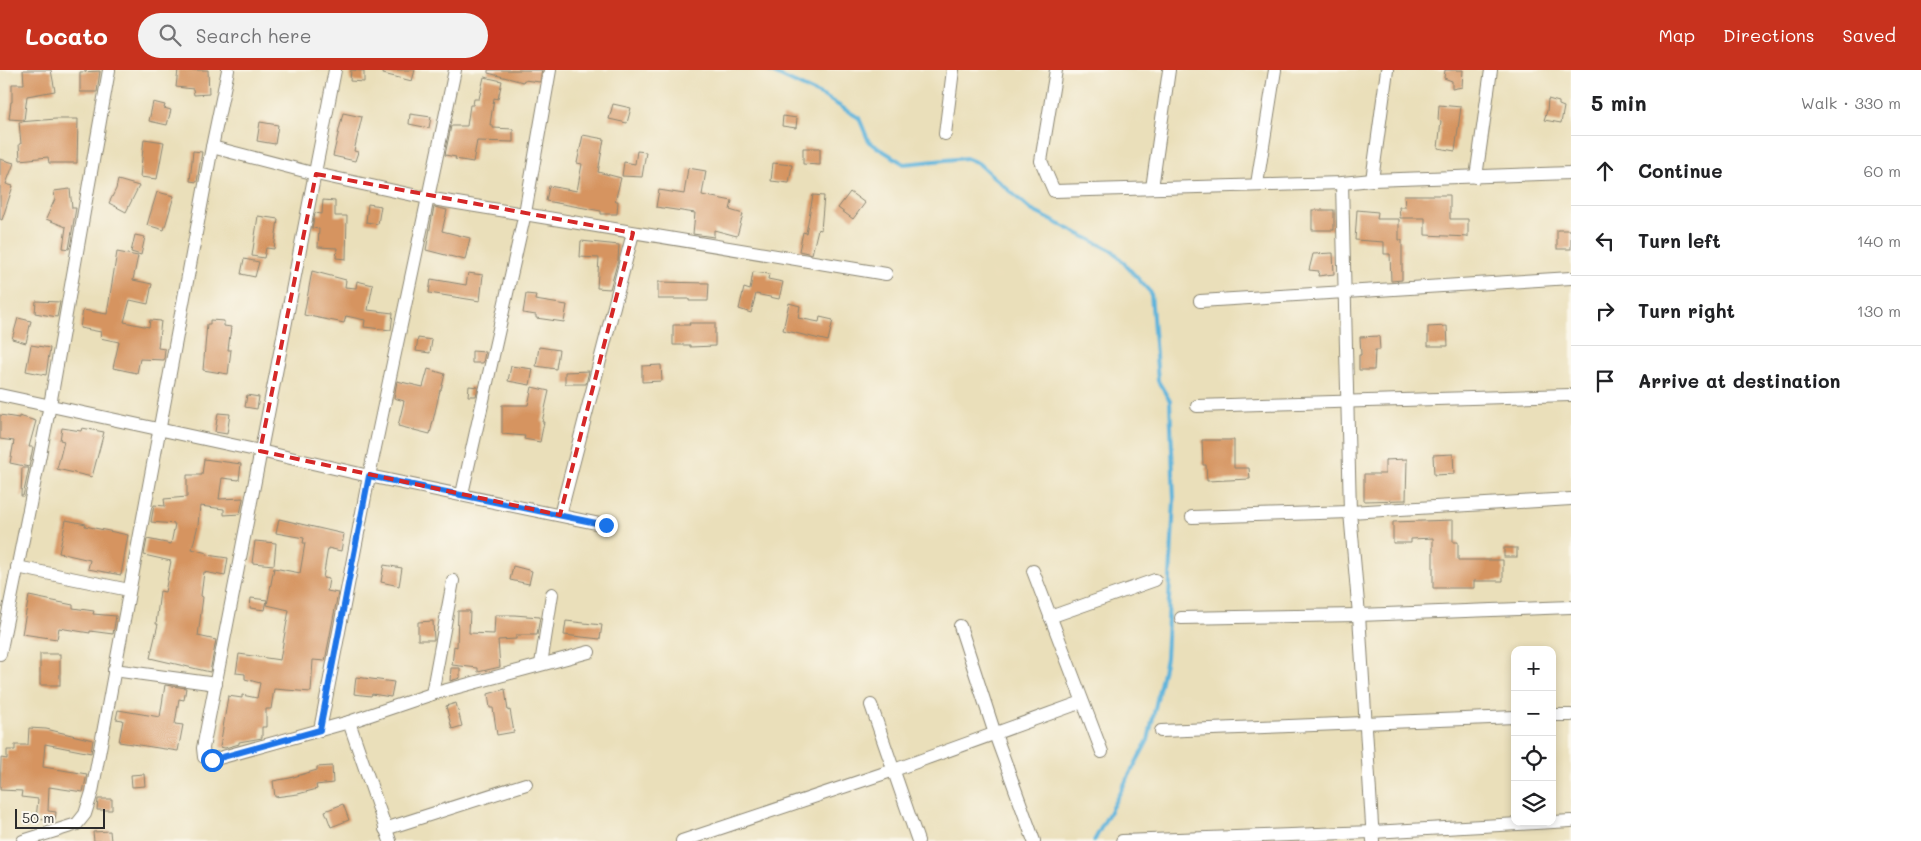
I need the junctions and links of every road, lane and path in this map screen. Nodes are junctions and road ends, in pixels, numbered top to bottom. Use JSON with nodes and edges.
{"nodes":[{"id":1,"x":109,"y":70,"type":"edge"},
{"id":2,"x":228,"y":70,"type":"edge"},
{"id":3,"x":335,"y":70,"type":"edge"},
{"id":4,"x":455,"y":70,"type":"edge"},
{"id":5,"x":550,"y":70,"type":"edge"},
{"id":6,"x":953,"y":70,"type":"edge"},
{"id":7,"x":1056,"y":70,"type":"edge"},
{"id":8,"x":1169,"y":70,"type":"edge"},
{"id":9,"x":1275,"y":70,"type":"edge"},
{"id":10,"x":1387,"y":70,"type":"edge"},
{"id":11,"x":1492,"y":70,"type":"edge"},
{"id":12,"x":945,"y":134,"type":"dead end"},
{"id":13,"x":212,"y":147,"type":"junction"},
{"id":14,"x":1571,"y":173,"type":"edge"},
{"id":15,"x":316,"y":174,"type":"junction"},
{"id":16,"x":1476,"y":177,"type":"junction"},
{"id":17,"x":1372,"y":180,"type":"junction"},
{"id":18,"x":1342,"y":183,"type":"junction"},
{"id":19,"x":1257,"y":184,"type":"junction"},
{"id":20,"x":1152,"y":188,"type":"junction"},
{"id":21,"x":427,"y":198,"type":"junction"},
{"id":22,"x":525,"y":213,"type":"junction"},
{"id":23,"x":633,"y":232,"type":"junction"},
{"id":24,"x":886,"y":274,"type":"dead end"},
{"id":25,"x":1571,"y":278,"type":"edge"},
{"id":26,"x":1344,"y":292,"type":"junction"},
{"id":27,"x":1200,"y":301,"type":"dead end"},
{"id":28,"x":0,"y":395,"type":"edge"},
{"id":29,"x":1571,"y":395,"type":"edge"},
{"id":30,"x":1347,"y":401,"type":"junction"},
{"id":31,"x":50,"y":405,"type":"junction"},
{"id":32,"x":1197,"y":406,"type":"dead end"},
{"id":33,"x":160,"y":429,"type":"junction"},
{"id":34,"x":260,"y":451,"type":"junction"},
{"id":35,"x":369,"y":476,"type":"junction"},
{"id":36,"x":462,"y":494,"type":"junction"},
{"id":37,"x":1571,"y":498,"type":"edge"},
{"id":38,"x":1350,"y":512,"type":"junction"},
{"id":39,"x":560,"y":515,"type":"junction"},
{"id":40,"x":1192,"y":517,"type":"dead end"},
{"id":41,"x":606,"y":525,"type":"dead end"},
{"id":42,"x":17,"y":567,"type":"junction"},
{"id":43,"x":1032,"y":570,"type":"dead end"},
{"id":44,"x":1155,"y":580,"type":"dead end"},
{"id":45,"x":453,"y":581,"type":"dead end"},
{"id":46,"x":129,"y":590,"type":"junction"},
{"id":47,"x":552,"y":594,"type":"dead end"},
{"id":48,"x":1571,"y":607,"type":"edge"},
{"id":49,"x":1358,"y":615,"type":"junction"},
{"id":50,"x":1050,"y":617,"type":"junction"},
{"id":51,"x":1181,"y":618,"type":"dead end"},
{"id":52,"x":960,"y":626,"type":"dead end"},
{"id":53,"x":2,"y":635,"type":"edge"},
{"id":54,"x":589,"y":652,"type":"dead end"},
{"id":55,"x":0,"y":654,"type":"edge"},
{"id":56,"x":542,"y":664,"type":"junction"},
{"id":57,"x":114,"y":670,"type":"junction"},
{"id":58,"x":216,"y":684,"type":"junction"},
{"id":59,"x":432,"y":694,"type":"junction"},
{"id":60,"x":1082,"y":702,"type":"junction"},
{"id":61,"x":871,"y":705,"type":"dead end"},
{"id":62,"x":1556,"y":715,"type":"edge"},
{"id":63,"x":1571,"y":715,"type":"edge"},
{"id":64,"x":1511,"y":717,"type":"edge"},
{"id":65,"x":1365,"y":721,"type":"junction"},
{"id":66,"x":349,"y":722,"type":"junction"},
{"id":67,"x":320,"y":730,"type":"junction"},
{"id":68,"x":1161,"y":731,"type":"dead end"},
{"id":69,"x":995,"y":734,"type":"junction"},
{"id":70,"x":1102,"y":752,"type":"dead end"},
{"id":71,"x":894,"y":770,"type":"junction"},
{"id":72,"x":526,"y":784,"type":"dead end"},
{"id":73,"x":1571,"y":821,"type":"edge"},
{"id":74,"x":387,"y":835,"type":"edge"},
{"id":75,"x":1372,"y":837,"type":"edge"},
{"id":76,"x":23,"y":841,"type":"edge"},
{"id":77,"x":682,"y":841,"type":"edge"},
{"id":78,"x":918,"y":841,"type":"edge"},
{"id":79,"x":1034,"y":841,"type":"edge"},
{"id":80,"x":1122,"y":841,"type":"edge"}],
"edges":[{"from":1,"to":31,"type":"street"},
{"from":2,"to":13,"type":"street"},
{"from":3,"to":15,"type":"street"},
{"from":4,"to":21,"type":"street"},
{"from":5,"to":22,"type":"street"},
{"from":6,"to":12,"type":"street"},
{"from":7,"to":20,"type":"street"},
{"from":8,"to":20,"type":"street"},
{"from":9,"to":19,"type":"street"},
{"from":10,"to":17,"type":"street"},
{"from":11,"to":16,"type":"street"},
{"from":13,"to":15,"type":"street"},
{"from":13,"to":33,"type":"street"},
{"from":14,"to":16,"type":"street"},
{"from":15,"to":21,"type":"street"},
{"from":15,"to":34,"type":"street"},
{"from":16,"to":17,"type":"street"},
{"from":17,"to":18,"type":"street"},
{"from":18,"to":19,"type":"street"},
{"from":18,"to":26,"type":"street"},
{"from":19,"to":20,"type":"street"},
{"from":21,"to":22,"type":"street"},
{"from":21,"to":35,"type":"street"},
{"from":22,"to":23,"type":"street"},
{"from":22,"to":36,"type":"street"},
{"from":23,"to":24,"type":"street"},
{"from":23,"to":39,"type":"street"},
{"from":25,"to":26,"type":"street"},
{"from":26,"to":27,"type":"street"},
{"from":26,"to":30,"type":"street"},
{"from":28,"to":31,"type":"street"},
{"from":29,"to":30,"type":"street"},
{"from":30,"to":32,"type":"street"},
{"from":30,"to":38,"type":"street"},
{"from":31,"to":33,"type":"street"},
{"from":31,"to":42,"type":"street"},
{"from":33,"to":34,"type":"street"},
{"from":33,"to":46,"type":"street"},
{"from":34,"to":35,"type":"street"},
{"from":34,"to":58,"type":"street"},
{"from":35,"to":36,"type":"street"},
{"from":35,"to":67,"type":"street"},
{"from":36,"to":39,"type":"street"},
{"from":37,"to":38,"type":"street"},
{"from":38,"to":40,"type":"street"},
{"from":38,"to":49,"type":"street"},
{"from":39,"to":41,"type":"street"},
{"from":42,"to":46,"type":"street"},
{"from":42,"to":53,"type":"street"},
{"from":43,"to":50,"type":"street"},
{"from":44,"to":50,"type":"street"},
{"from":45,"to":59,"type":"street"},
{"from":46,"to":57,"type":"street"},
{"from":47,"to":56,"type":"street"},
{"from":48,"to":49,"type":"street"},
{"from":49,"to":51,"type":"street"},
{"from":49,"to":65,"type":"street"},
{"from":50,"to":60,"type":"street"},
{"from":52,"to":69,"type":"street"},
{"from":53,"to":55,"type":"street"},
{"from":54,"to":56,"type":"street"},
{"from":56,"to":59,"type":"street"},
{"from":57,"to":58,"type":"street"},
{"from":57,"to":76,"type":"street"},
{"from":58,"to":67,"type":"street"},
{"from":59,"to":66,"type":"street"},
{"from":60,"to":69,"type":"street"},
{"from":60,"to":70,"type":"street"},
{"from":61,"to":71,"type":"street"},
{"from":62,"to":63,"type":"street"},
{"from":64,"to":65,"type":"street"},
{"from":65,"to":68,"type":"street"},
{"from":65,"to":75,"type":"street"},
{"from":66,"to":67,"type":"street"},
{"from":66,"to":74,"type":"street"},
{"from":69,"to":71,"type":"street"},
{"from":69,"to":79,"type":"street"},
{"from":71,"to":77,"type":"street"},
{"from":71,"to":78,"type":"street"},
{"from":72,"to":74,"type":"street"},
{"from":73,"to":75,"type":"street"},
{"from":75,"to":80,"type":"street"}]}
